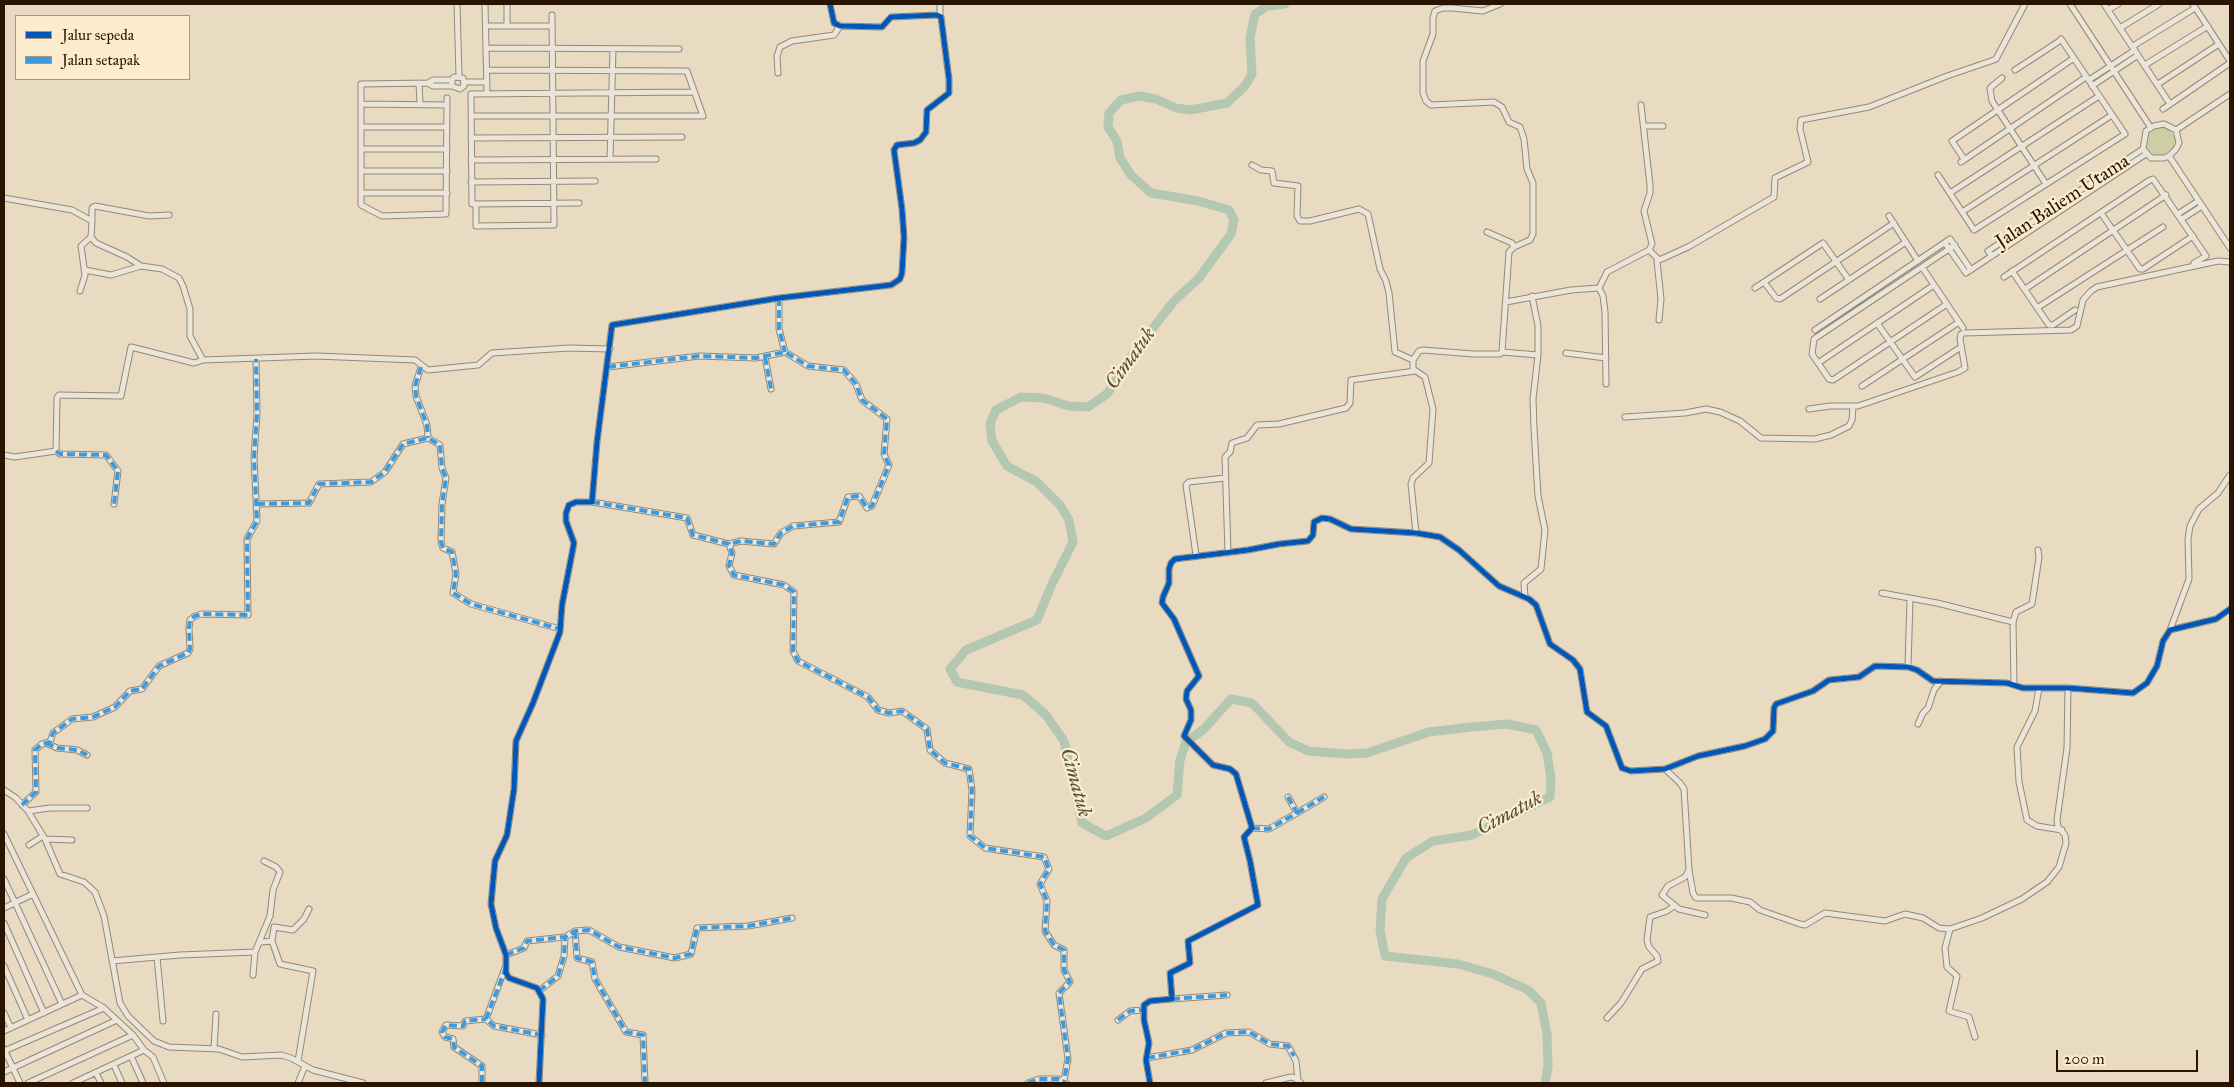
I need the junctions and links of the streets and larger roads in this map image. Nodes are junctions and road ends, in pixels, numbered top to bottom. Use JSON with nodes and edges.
{"nodes":[{"id":1,"x":457,"y":4,"type":"edge"},
{"id":2,"x":486,"y":4,"type":"edge"},
{"id":3,"x":507,"y":4,"type":"edge"},
{"id":4,"x":830,"y":4,"type":"edge"},
{"id":5,"x":940,"y":4,"type":"edge"},
{"id":6,"x":1500,"y":4,"type":"edge"},
{"id":7,"x":2025,"y":4,"type":"edge"},
{"id":8,"x":2070,"y":4,"type":"edge"},
{"id":9,"x":2104,"y":4,"type":"edge"},
{"id":10,"x":2118,"y":4,"type":"edge"},
{"id":11,"x":2160,"y":4,"type":"edge"},
{"id":12,"x":2194,"y":6,"type":"edge"},
{"id":13,"x":2108,"y":10,"type":"junction"},
{"id":14,"x":552,"y":15,"type":"dead end"},
{"id":15,"x":940,"y":15,"type":"junction"},
{"id":16,"x":486,"y":26,"type":"junction"},
{"id":17,"x":507,"y":26,"type":"junction"},
{"id":18,"x":552,"y":26,"type":"junction"},
{"id":19,"x":840,"y":26,"type":"junction"},
{"id":20,"x":2208,"y":26,"type":"junction"},
{"id":21,"x":2120,"y":28,"type":"junction"},
{"id":22,"x":2219,"y":44,"type":"junction"},
{"id":23,"x":486,"y":48,"type":"junction"},
{"id":24,"x":679,"y":49,"type":"dead end"},
{"id":25,"x":553,"y":50,"type":"junction"},
{"id":26,"x":613,"y":50,"type":"junction"},
{"id":27,"x":2135,"y":50,"type":"junction"},
{"id":28,"x":2074,"y":58,"type":"junction"},
{"id":29,"x":2230,"y":62,"type":"edge"},
{"id":30,"x":2145,"y":65,"type":"junction"},
{"id":31,"x":2110,"y":66,"type":"junction"},
{"id":32,"x":553,"y":69,"type":"junction"},
{"id":33,"x":487,"y":70,"type":"junction"},
{"id":34,"x":2015,"y":70,"type":"dead end"},
{"id":35,"x":612,"y":71,"type":"junction"},
{"id":36,"x":2114,"y":71,"type":"junction"},
{"id":37,"x":778,"y":73,"type":"dead end"},
{"id":38,"x":459,"y":76,"type":"junction"},
{"id":39,"x":2002,"y":78,"type":"dead end"},
{"id":40,"x":2089,"y":81,"type":"junction"},
{"id":41,"x":464,"y":82,"type":"junction"},
{"id":42,"x":487,"y":82,"type":"junction"},
{"id":43,"x":419,"y":83,"type":"junction"},
{"id":44,"x":452,"y":83,"type":"junction"},
{"id":45,"x":2158,"y":84,"type":"junction"},
{"id":46,"x":694,"y":92,"type":"junction"},
{"id":47,"x":487,"y":93,"type":"junction"},
{"id":48,"x":553,"y":93,"type":"junction"},
{"id":49,"x":612,"y":93,"type":"junction"},
{"id":50,"x":2230,"y":94,"type":"edge"},
{"id":51,"x":2099,"y":96,"type":"junction"},
{"id":52,"x":360,"y":104,"type":"junction"},
{"id":53,"x":420,"y":104,"type":"junction"},
{"id":54,"x":2170,"y":104,"type":"junction"},
{"id":55,"x":1641,"y":105,"type":"dead end"},
{"id":56,"x":2163,"y":108,"type":"dead end"},
{"id":57,"x":1998,"y":110,"type":"junction"},
{"id":58,"x":2112,"y":115,"type":"junction"},
{"id":59,"x":471,"y":116,"type":"junction"},
{"id":60,"x":554,"y":116,"type":"junction"},
{"id":61,"x":611,"y":116,"type":"junction"},
{"id":62,"x":447,"y":126,"type":"junction"},
{"id":63,"x":1645,"y":126,"type":"junction"},
{"id":64,"x":1663,"y":126,"type":"dead end"},
{"id":65,"x":361,"y":127,"type":"junction"},
{"id":66,"x":2010,"y":128,"type":"junction"},
{"id":67,"x":2151,"y":128,"type":"junction"},
{"id":68,"x":2176,"y":130,"type":"junction"},
{"id":69,"x":554,"y":137,"type":"junction"},
{"id":70,"x":611,"y":137,"type":"junction"},
{"id":71,"x":682,"y":137,"type":"dead end"},
{"id":72,"x":471,"y":138,"type":"junction"},
{"id":73,"x":2022,"y":146,"type":"junction"},
{"id":74,"x":361,"y":149,"type":"junction"},
{"id":75,"x":447,"y":149,"type":"junction"},
{"id":76,"x":2145,"y":152,"type":"junction"},
{"id":77,"x":2169,"y":156,"type":"junction"},
{"id":78,"x":554,"y":159,"type":"junction"},
{"id":79,"x":610,"y":159,"type":"junction"},
{"id":80,"x":656,"y":159,"type":"dead end"},
{"id":81,"x":471,"y":160,"type":"junction"},
{"id":82,"x":1252,"y":165,"type":"dead end"},
{"id":83,"x":2034,"y":165,"type":"junction"},
{"id":84,"x":361,"y":171,"type":"junction"},
{"id":85,"x":447,"y":171,"type":"junction"},
{"id":86,"x":1938,"y":175,"type":"dead end"},
{"id":87,"x":596,"y":181,"type":"dead end"},
{"id":88,"x":471,"y":182,"type":"junction"},
{"id":89,"x":554,"y":182,"type":"junction"},
{"id":90,"x":2046,"y":184,"type":"junction"},
{"id":91,"x":361,"y":193,"type":"junction"},
{"id":92,"x":447,"y":193,"type":"junction"},
{"id":93,"x":1950,"y":194,"type":"junction"},
{"id":94,"x":2166,"y":195,"type":"junction"},
{"id":95,"x":4,"y":199,"type":"edge"},
{"id":96,"x":554,"y":203,"type":"junction"},
{"id":97,"x":580,"y":203,"type":"dead end"},
{"id":98,"x":2200,"y":203,"type":"junction"},
{"id":99,"x":476,"y":204,"type":"junction"},
{"id":100,"x":1962,"y":212,"type":"junction"},
{"id":101,"x":2101,"y":213,"type":"junction"},
{"id":102,"x":169,"y":215,"type":"dead end"},
{"id":103,"x":1889,"y":216,"type":"dead end"},
{"id":104,"x":2180,"y":216,"type":"junction"},
{"id":105,"x":92,"y":221,"type":"junction"},
{"id":106,"x":1894,"y":223,"type":"junction"},
{"id":107,"x":2163,"y":226,"type":"dead end"},
{"id":108,"x":2112,"y":230,"type":"junction"},
{"id":109,"x":1487,"y":232,"type":"dead end"},
{"id":110,"x":2193,"y":236,"type":"junction"},
{"id":111,"x":91,"y":237,"type":"junction"},
{"id":112,"x":1906,"y":242,"type":"junction"},
{"id":113,"x":1514,"y":247,"type":"junction"},
{"id":114,"x":1952,"y":247,"type":"junction"},
{"id":115,"x":2230,"y":248,"type":"edge"},
{"id":116,"x":1649,"y":250,"type":"junction"},
{"id":117,"x":2126,"y":251,"type":"junction"},
{"id":118,"x":1658,"y":260,"type":"junction"},
{"id":119,"x":1836,"y":260,"type":"junction"},
{"id":120,"x":1918,"y":260,"type":"junction"},
{"id":121,"x":2230,"y":262,"type":"edge"},
{"id":122,"x":2194,"y":263,"type":"dead end"},
{"id":123,"x":141,"y":266,"type":"junction"},
{"id":124,"x":1922,"y":267,"type":"junction"},
{"id":125,"x":85,"y":270,"type":"junction"},
{"id":126,"x":2012,"y":271,"type":"junction"},
{"id":127,"x":2004,"y":276,"type":"dead end"},
{"id":128,"x":1849,"y":280,"type":"junction"},
{"id":129,"x":1764,"y":282,"type":"junction"},
{"id":130,"x":1934,"y":285,"type":"junction"},
{"id":131,"x":1599,"y":288,"type":"junction"},
{"id":132,"x":1755,"y":288,"type":"dead end"},
{"id":133,"x":2025,"y":289,"type":"junction"},
{"id":134,"x":80,"y":291,"type":"dead end"},
{"id":135,"x":1532,"y":296,"type":"junction"},
{"id":136,"x":779,"y":298,"type":"junction"},
{"id":137,"x":1820,"y":299,"type":"dead end"},
{"id":138,"x":1859,"y":300,"type":"junction"},
{"id":139,"x":1506,"y":302,"type":"junction"},
{"id":140,"x":1947,"y":304,"type":"junction"},
{"id":141,"x":1863,"y":306,"type":"junction"},
{"id":142,"x":2037,"y":308,"type":"junction"},
{"id":143,"x":2075,"y":310,"type":"dead end"},
{"id":144,"x":1659,"y":320,"type":"dead end"},
{"id":145,"x":1959,"y":322,"type":"junction"},
{"id":146,"x":1877,"y":323,"type":"junction"},
{"id":147,"x":1964,"y":328,"type":"dead end"},
{"id":148,"x":1815,"y":330,"type":"dead end"},
{"id":149,"x":1890,"y":341,"type":"junction"},
{"id":150,"x":610,"y":349,"type":"junction"},
{"id":151,"x":1958,"y":349,"type":"dead end"},
{"id":152,"x":785,"y":352,"type":"junction"},
{"id":153,"x":1502,"y":352,"type":"junction"},
{"id":154,"x":1566,"y":353,"type":"dead end"},
{"id":155,"x":1538,"y":355,"type":"junction"},
{"id":156,"x":765,"y":357,"type":"junction"},
{"id":157,"x":1606,"y":358,"type":"junction"},
{"id":158,"x":256,"y":359,"type":"junction"},
{"id":159,"x":1902,"y":359,"type":"junction"},
{"id":160,"x":203,"y":360,"type":"junction"},
{"id":161,"x":1413,"y":360,"type":"junction"},
{"id":162,"x":1818,"y":363,"type":"junction"},
{"id":163,"x":421,"y":367,"type":"junction"},
{"id":164,"x":608,"y":367,"type":"junction"},
{"id":165,"x":1415,"y":371,"type":"junction"},
{"id":166,"x":1606,"y":384,"type":"dead end"},
{"id":167,"x":1862,"y":386,"type":"dead end"},
{"id":168,"x":770,"y":389,"type":"dead end"},
{"id":169,"x":1853,"y":407,"type":"junction"},
{"id":170,"x":1809,"y":409,"type":"dead end"},
{"id":171,"x":1625,"y":417,"type":"dead end"},
{"id":172,"x":428,"y":438,"type":"junction"},
{"id":173,"x":56,"y":451,"type":"junction"},
{"id":174,"x":4,"y":455,"type":"edge"},
{"id":175,"x":2230,"y":475,"type":"edge"},
{"id":176,"x":1225,"y":478,"type":"junction"},
{"id":177,"x":592,"y":502,"type":"junction"},
{"id":178,"x":114,"y":504,"type":"dead end"},
{"id":179,"x":256,"y":504,"type":"junction"},
{"id":180,"x":1416,"y":533,"type":"junction"},
{"id":181,"x":729,"y":544,"type":"junction"},
{"id":182,"x":2038,"y":550,"type":"dead end"},
{"id":183,"x":1228,"y":553,"type":"junction"},
{"id":184,"x":1196,"y":555,"type":"junction"},
{"id":185,"x":1882,"y":593,"type":"dead end"},
{"id":186,"x":1525,"y":598,"type":"junction"},
{"id":187,"x":1910,"y":599,"type":"junction"},
{"id":188,"x":2230,"y":609,"type":"edge"},
{"id":189,"x":2012,"y":622,"type":"junction"},
{"id":190,"x":560,"y":629,"type":"junction"},
{"id":191,"x":2170,"y":630,"type":"junction"},
{"id":192,"x":1908,"y":667,"type":"junction"},
{"id":193,"x":1941,"y":681,"type":"junction"},
{"id":194,"x":2014,"y":685,"type":"junction"},
{"id":195,"x":2039,"y":688,"type":"junction"},
{"id":196,"x":2068,"y":688,"type":"junction"},
{"id":197,"x":1918,"y":724,"type":"dead end"},
{"id":198,"x":46,"y":743,"type":"junction"},
{"id":199,"x":87,"y":756,"type":"dead end"},
{"id":200,"x":1665,"y":769,"type":"junction"},
{"id":201,"x":4,"y":790,"type":"edge"},
{"id":202,"x":1288,"y":797,"type":"dead end"},
{"id":203,"x":1324,"y":797,"type":"dead end"},
{"id":204,"x":22,"y":805,"type":"junction"},
{"id":205,"x":87,"y":808,"type":"dead end"},
{"id":206,"x":28,"y":811,"type":"junction"},
{"id":207,"x":1297,"y":813,"type":"junction"},
{"id":208,"x":1252,"y":828,"type":"junction"},
{"id":209,"x":2062,"y":830,"type":"junction"},
{"id":210,"x":4,"y":834,"type":"edge"},
{"id":211,"x":44,"y":837,"type":"junction"},
{"id":212,"x":72,"y":840,"type":"dead end"},
{"id":213,"x":29,"y":845,"type":"dead end"},
{"id":214,"x":264,"y":861,"type":"dead end"},
{"id":215,"x":1690,"y":870,"type":"junction"},
{"id":216,"x":4,"y":880,"type":"edge"},
{"id":217,"x":33,"y":894,"type":"junction"},
{"id":218,"x":14,"y":903,"type":"junction"},
{"id":219,"x":1674,"y":906,"type":"junction"},
{"id":220,"x":4,"y":908,"type":"edge"},
{"id":221,"x":309,"y":909,"type":"dead end"},
{"id":222,"x":1704,"y":915,"type":"dead end"},
{"id":223,"x":792,"y":918,"type":"dead end"},
{"id":224,"x":4,"y":923,"type":"edge"},
{"id":225,"x":1950,"y":929,"type":"junction"},
{"id":226,"x":575,"y":931,"type":"junction"},
{"id":227,"x":565,"y":937,"type":"junction"},
{"id":228,"x":272,"y":940,"type":"junction"},
{"id":229,"x":261,"y":942,"type":"junction"},
{"id":230,"x":255,"y":952,"type":"junction"},
{"id":231,"x":506,"y":955,"type":"junction"},
{"id":232,"x":157,"y":957,"type":"junction"},
{"id":233,"x":112,"y":961,"type":"junction"},
{"id":234,"x":507,"y":965,"type":"junction"},
{"id":235,"x":4,"y":966,"type":"edge"},
{"id":236,"x":253,"y":975,"type":"dead end"},
{"id":237,"x":540,"y":991,"type":"junction"},
{"id":238,"x":82,"y":995,"type":"junction"},
{"id":239,"x":1227,"y":995,"type":"dead end"},
{"id":240,"x":1172,"y":998,"type":"junction"},
{"id":241,"x":62,"y":1004,"type":"junction"},
{"id":242,"x":104,"y":1008,"type":"junction"},
{"id":243,"x":1143,"y":1010,"type":"junction"},
{"id":244,"x":4,"y":1013,"type":"edge"},
{"id":245,"x":44,"y":1013,"type":"junction"},
{"id":246,"x":216,"y":1014,"type":"dead end"},
{"id":247,"x":1607,"y":1018,"type":"dead end"},
{"id":248,"x":486,"y":1019,"type":"junction"},
{"id":249,"x":28,"y":1020,"type":"junction"},
{"id":250,"x":117,"y":1020,"type":"junction"},
{"id":251,"x":1118,"y":1020,"type":"dead end"},
{"id":252,"x":163,"y":1022,"type":"dead end"},
{"id":253,"x":11,"y":1028,"type":"junction"},
{"id":254,"x":4,"y":1031,"type":"edge"},
{"id":255,"x":133,"y":1035,"type":"junction"},
{"id":256,"x":542,"y":1035,"type":"junction"},
{"id":257,"x":1975,"y":1037,"type":"dead end"},
{"id":258,"x":214,"y":1048,"type":"junction"},
{"id":259,"x":4,"y":1050,"type":"edge"},
{"id":260,"x":144,"y":1050,"type":"junction"},
{"id":261,"x":131,"y":1056,"type":"junction"},
{"id":262,"x":1147,"y":1058,"type":"junction"},
{"id":263,"x":298,"y":1061,"type":"junction"},
{"id":264,"x":114,"y":1065,"type":"junction"},
{"id":265,"x":305,"y":1066,"type":"junction"},
{"id":266,"x":12,"y":1068,"type":"junction"},
{"id":267,"x":4,"y":1072,"type":"edge"},
{"id":268,"x":96,"y":1073,"type":"junction"},
{"id":269,"x":81,"y":1082,"type":"edge"},
{"id":270,"x":1065,"y":1082,"type":"edge"},
{"id":271,"x":1300,"y":1082,"type":"edge"},
{"id":272,"x":20,"y":1083,"type":"edge"},
{"id":273,"x":28,"y":1083,"type":"edge"},
{"id":274,"x":73,"y":1083,"type":"edge"},
{"id":275,"x":102,"y":1083,"type":"edge"},
{"id":276,"x":122,"y":1083,"type":"edge"},
{"id":277,"x":143,"y":1083,"type":"edge"},
{"id":278,"x":164,"y":1083,"type":"edge"},
{"id":279,"x":298,"y":1083,"type":"edge"},
{"id":280,"x":363,"y":1083,"type":"edge"},
{"id":281,"x":482,"y":1083,"type":"edge"},
{"id":282,"x":539,"y":1083,"type":"edge"},
{"id":283,"x":645,"y":1083,"type":"edge"},
{"id":284,"x":1028,"y":1083,"type":"edge"},
{"id":285,"x":1150,"y":1083,"type":"edge"},
{"id":286,"x":1266,"y":1083,"type":"edge"}],
"edges":[{"from":1,"to":38,"type":"street"},
{"from":2,"to":16,"type":"street"},
{"from":3,"to":17,"type":"street"},
{"from":4,"to":19,"type":"street"},
{"from":5,"to":15,"type":"street"},
{"from":6,"to":113,"type":"street"},
{"from":7,"to":118,"type":"street"},
{"from":8,"to":31,"type":"street"},
{"from":9,"to":13,"type":"street"},
{"from":10,"to":13,"type":"street"},
{"from":11,"to":21,"type":"street"},
{"from":12,"to":20,"type":"street"},
{"from":12,"to":27,"type":"street"},
{"from":13,"to":21,"type":"street"},
{"from":14,"to":18,"type":"street"},
{"from":15,"to":19,"type":"street"},
{"from":15,"to":136,"type":"street"},
{"from":16,"to":17,"type":"street"},
{"from":16,"to":23,"type":"street"},
{"from":17,"to":18,"type":"street"},
{"from":18,"to":25,"type":"street"},
{"from":19,"to":37,"type":"street"},
{"from":20,"to":22,"type":"street"},
{"from":20,"to":30,"type":"street"},
{"from":21,"to":27,"type":"street"},
{"from":22,"to":29,"type":"street"},
{"from":22,"to":45,"type":"street"},
{"from":23,"to":25,"type":"street"},
{"from":23,"to":33,"type":"street"},
{"from":24,"to":26,"type":"street"},
{"from":25,"to":26,"type":"street"},
{"from":25,"to":32,"type":"street"},
{"from":26,"to":35,"type":"street"},
{"from":27,"to":30,"type":"street"},
{"from":27,"to":31,"type":"street"},
{"from":27,"to":36,"type":"street"},
{"from":28,"to":34,"type":"street"},
{"from":28,"to":40,"type":"street"},
{"from":28,"to":57,"type":"street"},
{"from":29,"to":54,"type":"street"},
{"from":30,"to":45,"type":"street"},
{"from":31,"to":36,"type":"street"},
{"from":31,"to":40,"type":"street"},
{"from":32,"to":33,"type":"street"},
{"from":32,"to":35,"type":"street"},
{"from":32,"to":48,"type":"street"},
{"from":33,"to":42,"type":"street"},
{"from":35,"to":46,"type":"street"},
{"from":35,"to":49,"type":"street"},
{"from":36,"to":40,"type":"street"},
{"from":36,"to":67,"type":"street"},
{"from":38,"to":41,"type":"street"},
{"from":38,"to":44,"type":"street"},
{"from":39,"to":57,"type":"street"},
{"from":40,"to":51,"type":"street"},
{"from":40,"to":66,"type":"street"},
{"from":41,"to":42,"type":"street"},
{"from":41,"to":44,"type":"street"},
{"from":42,"to":47,"type":"street"},
{"from":43,"to":44,"type":"street"},
{"from":43,"to":52,"type":"street"},
{"from":43,"to":53,"type":"street"},
{"from":45,"to":54,"type":"street"},
{"from":46,"to":49,"type":"street"},
{"from":46,"to":61,"type":"street"},
{"from":47,"to":48,"type":"street"},
{"from":47,"to":59,"type":"street"},
{"from":48,"to":49,"type":"street"},
{"from":48,"to":60,"type":"street"},
{"from":49,"to":61,"type":"street"},
{"from":50,"to":68,"type":"street"},
{"from":51,"to":58,"type":"street"},
{"from":51,"to":73,"type":"street"},
{"from":52,"to":53,"type":"street"},
{"from":52,"to":65,"type":"street"},
{"from":53,"to":62,"type":"street"},
{"from":54,"to":56,"type":"street"},
{"from":55,"to":63,"type":"street"},
{"from":57,"to":66,"type":"street"},
{"from":57,"to":66,"type":"street"},
{"from":58,"to":83,"type":"street"},
{"from":58,"to":90,"type":"street"},
{"from":59,"to":60,"type":"street"},
{"from":59,"to":72,"type":"street"},
{"from":60,"to":61,"type":"street"},
{"from":60,"to":69,"type":"street"},
{"from":61,"to":70,"type":"street"},
{"from":62,"to":65,"type":"street"},
{"from":62,"to":75,"type":"street"},
{"from":63,"to":64,"type":"street"},
{"from":63,"to":116,"type":"street"},
{"from":65,"to":74,"type":"street"},
{"from":66,"to":73,"type":"street"},
{"from":67,"to":68,"type":"street"},
{"from":67,"to":76,"type":"street"},
{"from":68,"to":77,"type":"street"},
{"from":69,"to":70,"type":"street"},
{"from":69,"to":72,"type":"street"},
{"from":69,"to":78,"type":"street"},
{"from":70,"to":71,"type":"street"},
{"from":70,"to":79,"type":"street"},
{"from":72,"to":81,"type":"street"},
{"from":73,"to":83,"type":"street"},
{"from":73,"to":93,"type":"street"},
{"from":74,"to":75,"type":"street"},
{"from":74,"to":84,"type":"street"},
{"from":75,"to":85,"type":"street"},
{"from":76,"to":77,"type":"street"},
{"from":76,"to":114,"type":"street","name":"Jalan Baliem Utama"},
{"from":77,"to":98,"type":"street"},
{"from":78,"to":79,"type":"street"},
{"from":78,"to":81,"type":"street"},
{"from":78,"to":89,"type":"street"},
{"from":79,"to":80,"type":"street"},
{"from":81,"to":88,"type":"street"},
{"from":82,"to":161,"type":"street"},
{"from":83,"to":90,"type":"street"},
{"from":83,"to":100,"type":"street"},
{"from":84,"to":85,"type":"street"},
{"from":84,"to":91,"type":"street"},
{"from":85,"to":92,"type":"street"},
{"from":86,"to":93,"type":"street"},
{"from":87,"to":89,"type":"street"},
{"from":88,"to":89,"type":"street"},
{"from":88,"to":99,"type":"street"},
{"from":89,"to":96,"type":"street"},
{"from":90,"to":100,"type":"street"},
{"from":91,"to":92,"type":"street"},
{"from":91,"to":92,"type":"street"},
{"from":93,"to":100,"type":"street"},
{"from":94,"to":101,"type":"street"},
{"from":94,"to":104,"type":"street"},
{"from":94,"to":108,"type":"street"},
{"from":95,"to":105,"type":"street"},
{"from":96,"to":97,"type":"street"},
{"from":96,"to":99,"type":"street"},
{"from":96,"to":99,"type":"street"},
{"from":98,"to":104,"type":"street"},
{"from":98,"to":115,"type":"street"},
{"from":101,"to":108,"type":"street"},
{"from":101,"to":126,"type":"street"},
{"from":102,"to":105,"type":"street"},
{"from":103,"to":106,"type":"street"},
{"from":104,"to":110,"type":"street"},
{"from":105,"to":111,"type":"street"},
{"from":106,"to":112,"type":"street"},
{"from":106,"to":119,"type":"street"},
{"from":107,"to":117,"type":"street"},
{"from":108,"to":117,"type":"street"},
{"from":108,"to":133,"type":"street"},
{"from":109,"to":113,"type":"street"},
{"from":110,"to":117,"type":"street"},
{"from":110,"to":122,"type":"street"},
{"from":111,"to":123,"type":"street"},
{"from":111,"to":125,"type":"street"},
{"from":112,"to":120,"type":"street"},
{"from":112,"to":128,"type":"street"},
{"from":113,"to":139,"type":"street"},
{"from":114,"to":120,"type":"street"},
{"from":114,"to":124,"type":"street"},
{"from":116,"to":118,"type":"street"},
{"from":116,"to":131,"type":"street"},
{"from":117,"to":142,"type":"street"},
{"from":118,"to":144,"type":"street"},
{"from":119,"to":128,"type":"street"},
{"from":119,"to":129,"type":"street"},
{"from":119,"to":129,"type":"street"},
{"from":120,"to":138,"type":"street"},
{"from":121,"to":169,"type":"street"},
{"from":123,"to":125,"type":"street"},
{"from":123,"to":160,"type":"street"},
{"from":124,"to":130,"type":"street"},
{"from":124,"to":141,"type":"street"},
{"from":125,"to":134,"type":"street"},
{"from":126,"to":127,"type":"street"},
{"from":126,"to":133,"type":"street"},
{"from":128,"to":137,"type":"street"},
{"from":129,"to":132,"type":"street"},
{"from":130,"to":140,"type":"street"},
{"from":130,"to":146,"type":"street"},
{"from":131,"to":135,"type":"street"},
{"from":131,"to":157,"type":"street"},
{"from":133,"to":142,"type":"street"},
{"from":135,"to":139,"type":"street"},
{"from":135,"to":155,"type":"street"},
{"from":136,"to":150,"type":"street"},
{"from":136,"to":152,"type":"street"},
{"from":138,"to":141,"type":"street"},
{"from":138,"to":148,"type":"street"},
{"from":139,"to":153,"type":"street"},
{"from":140,"to":145,"type":"street"},
{"from":140,"to":149,"type":"street"},
{"from":141,"to":162,"type":"street"},
{"from":142,"to":143,"type":"street"},
{"from":145,"to":147,"type":"street"},
{"from":145,"to":159,"type":"street"},
{"from":146,"to":149,"type":"street"},
{"from":146,"to":162,"type":"street"},
{"from":149,"to":159,"type":"street"},
{"from":149,"to":162,"type":"street"},
{"from":150,"to":163,"type":"street"},
{"from":150,"to":164,"type":"street"},
{"from":151,"to":159,"type":"street"},
{"from":152,"to":156,"type":"street"},
{"from":152,"to":181,"type":"street"},
{"from":153,"to":155,"type":"street"},
{"from":153,"to":161,"type":"street"},
{"from":154,"to":157,"type":"street"},
{"from":155,"to":186,"type":"street"},
{"from":156,"to":164,"type":"street"},
{"from":156,"to":168,"type":"street"},
{"from":157,"to":166,"type":"street"},
{"from":158,"to":160,"type":"street"},
{"from":158,"to":163,"type":"street"},
{"from":158,"to":179,"type":"street"},
{"from":159,"to":167,"type":"street"},
{"from":160,"to":173,"type":"street"},
{"from":161,"to":165,"type":"street"},
{"from":163,"to":172,"type":"street"},
{"from":164,"to":177,"type":"street"},
{"from":165,"to":176,"type":"street"},
{"from":165,"to":180,"type":"street"},
{"from":169,"to":170,"type":"street"},
{"from":169,"to":171,"type":"street"},
{"from":172,"to":179,"type":"street"},
{"from":172,"to":190,"type":"street"},
{"from":173,"to":174,"type":"street"},
{"from":173,"to":178,"type":"street"},
{"from":175,"to":191,"type":"street"},
{"from":176,"to":183,"type":"street"},
{"from":176,"to":184,"type":"street"},
{"from":177,"to":181,"type":"street"},
{"from":177,"to":190,"type":"street"},
{"from":179,"to":198,"type":"street"},
{"from":180,"to":183,"type":"street"},
{"from":180,"to":186,"type":"street"},
{"from":181,"to":270,"type":"street"},
{"from":182,"to":189,"type":"street"},
{"from":183,"to":184,"type":"street"},
{"from":184,"to":208,"type":"street"},
{"from":185,"to":187,"type":"street"},
{"from":186,"to":200,"type":"street"},
{"from":187,"to":189,"type":"street"},
{"from":187,"to":192,"type":"street"},
{"from":188,"to":191,"type":"street"},
{"from":189,"to":194,"type":"street"},
{"from":190,"to":231,"type":"street"},
{"from":191,"to":196,"type":"street"},
{"from":192,"to":193,"type":"street"},
{"from":192,"to":200,"type":"street"},
{"from":193,"to":194,"type":"street"},
{"from":193,"to":197,"type":"street"},
{"from":194,"to":195,"type":"street"},
{"from":195,"to":196,"type":"street"},
{"from":195,"to":209,"type":"street"},
{"from":196,"to":209,"type":"street"},
{"from":198,"to":199,"type":"street"},
{"from":198,"to":204,"type":"street"},
{"from":200,"to":215,"type":"street"},
{"from":201,"to":204,"type":"street"},
{"from":202,"to":207,"type":"street"},
{"from":203,"to":207,"type":"street"},
{"from":204,"to":206,"type":"street"},
{"from":205,"to":206,"type":"street"},
{"from":206,"to":211,"type":"street"},
{"from":207,"to":208,"type":"street"},
{"from":208,"to":240,"type":"street"},
{"from":209,"to":225,"type":"street"},
{"from":210,"to":217,"type":"street"},
{"from":211,"to":212,"type":"street"},
{"from":211,"to":213,"type":"street"},
{"from":211,"to":233,"type":"street"},
{"from":214,"to":229,"type":"street"},
{"from":215,"to":219,"type":"street"},
{"from":215,"to":225,"type":"street"},
{"from":216,"to":218,"type":"street"},
{"from":217,"to":218,"type":"street"},
{"from":217,"to":238,"type":"street"},
{"from":218,"to":220,"type":"street"},
{"from":218,"to":241,"type":"street"},
{"from":219,"to":222,"type":"street"},
{"from":219,"to":247,"type":"street"},
{"from":221,"to":228,"type":"street"},
{"from":223,"to":226,"type":"street"},
{"from":224,"to":245,"type":"street"},
{"from":225,"to":257,"type":"street"},
{"from":226,"to":227,"type":"street"},
{"from":226,"to":283,"type":"street"},
{"from":227,"to":231,"type":"street"},
{"from":227,"to":237,"type":"street"},
{"from":228,"to":229,"type":"street"},
{"from":228,"to":263,"type":"street"},
{"from":229,"to":230,"type":"street"},
{"from":230,"to":232,"type":"street"},
{"from":230,"to":236,"type":"street"},
{"from":231,"to":234,"type":"street"},
{"from":232,"to":233,"type":"street"},
{"from":232,"to":252,"type":"street"},
{"from":233,"to":258,"type":"street"},
{"from":234,"to":237,"type":"street"},
{"from":234,"to":248,"type":"street"},
{"from":235,"to":249,"type":"street"},
{"from":237,"to":256,"type":"street"},
{"from":238,"to":241,"type":"street"},
{"from":238,"to":242,"type":"street"},
{"from":239,"to":240,"type":"street"},
{"from":240,"to":243,"type":"street"},
{"from":241,"to":245,"type":"street"},
{"from":242,"to":250,"type":"street"},
{"from":242,"to":259,"type":"street"},
{"from":243,"to":251,"type":"street"},
{"from":243,"to":262,"type":"street"},
{"from":244,"to":253,"type":"street"},
{"from":245,"to":249,"type":"street"},
{"from":246,"to":258,"type":"street"},
{"from":248,"to":256,"type":"street"},
{"from":248,"to":281,"type":"street"},
{"from":249,"to":253,"type":"street"},
{"from":250,"to":255,"type":"street"},
{"from":250,"to":266,"type":"street"},
{"from":253,"to":254,"type":"street"},
{"from":255,"to":260,"type":"street"},
{"from":255,"to":273,"type":"street"},
{"from":256,"to":282,"type":"street"},
{"from":258,"to":263,"type":"street"},
{"from":259,"to":266,"type":"street"},
{"from":260,"to":261,"type":"street"},
{"from":260,"to":278,"type":"street"},
{"from":261,"to":264,"type":"street"},
{"from":261,"to":277,"type":"street"},
{"from":262,"to":271,"type":"street"},
{"from":262,"to":285,"type":"street"},
{"from":263,"to":265,"type":"street"},
{"from":264,"to":268,"type":"street"},
{"from":264,"to":276,"type":"street"},
{"from":265,"to":279,"type":"street"},
{"from":265,"to":280,"type":"street"},
{"from":266,"to":267,"type":"street"},
{"from":266,"to":272,"type":"street"},
{"from":268,"to":269,"type":"street"},
{"from":268,"to":275,"type":"street"},
{"from":269,"to":274,"type":"street"},
{"from":270,"to":284,"type":"street"},
{"from":271,"to":286,"type":"street"}]}
